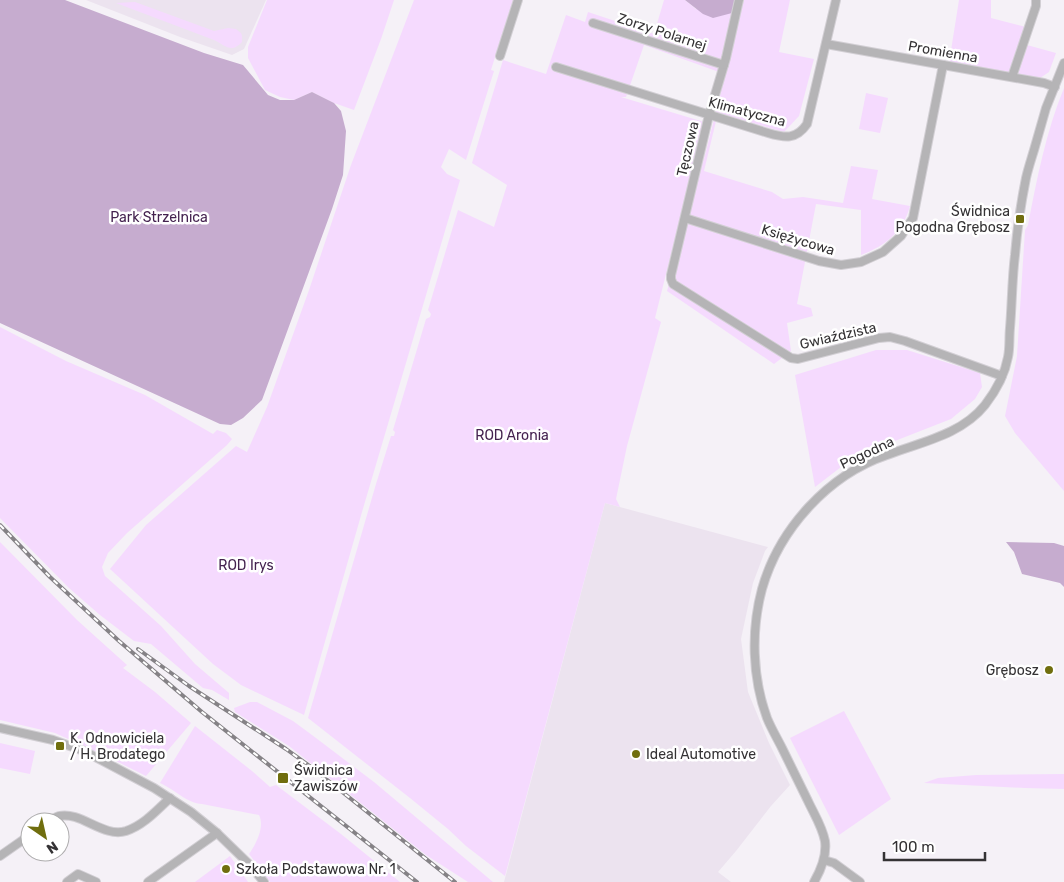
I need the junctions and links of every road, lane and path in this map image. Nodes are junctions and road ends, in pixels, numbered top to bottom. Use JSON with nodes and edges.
{"nodes":[{"id":1,"x":518,"y":0,"type":"edge"},
{"id":2,"x":739,"y":0,"type":"edge"},
{"id":3,"x":836,"y":0,"type":"edge"},
{"id":4,"x":1036,"y":0,"type":"edge"},
{"id":5,"x":593,"y":23,"type":"dead end"},
{"id":6,"x":826,"y":44,"type":"junction"},
{"id":7,"x":500,"y":56,"type":"dead end"},
{"id":8,"x":1064,"y":63,"type":"edge"},
{"id":9,"x":724,"y":65,"type":"junction"},
{"id":10,"x":943,"y":65,"type":"junction"},
{"id":11,"x":556,"y":67,"type":"dead end"},
{"id":12,"x":1012,"y":77,"type":"junction"},
{"id":13,"x":1055,"y":87,"type":"junction"},
{"id":14,"x":709,"y":115,"type":"junction"},
{"id":15,"x":685,"y":218,"type":"junction"},
{"id":16,"x":671,"y":275,"type":"joint"},
{"id":17,"x":1002,"y":376,"type":"junction"},
{"id":18,"x":0,"y":728,"type":"edge"},
{"id":19,"x":170,"y":798,"type":"junction"},
{"id":20,"x":70,"y":817,"type":"edge"},
{"id":21,"x":217,"y":833,"type":"junction"},
{"id":22,"x":20,"y":842,"type":"edge"},
{"id":23,"x":0,"y":856,"type":"edge"},
{"id":24,"x":824,"y":860,"type":"junction"},
{"id":25,"x":66,"y":882,"type":"edge"},
{"id":26,"x":96,"y":882,"type":"edge"},
{"id":27,"x":148,"y":882,"type":"edge"},
{"id":28,"x":264,"y":882,"type":"edge"},
{"id":29,"x":814,"y":882,"type":"edge"},
{"id":30,"x":860,"y":882,"type":"edge"}],
"edges":[{"from":1,"to":7,"type":"street"},
{"from":2,"to":9,"type":"street","name":"Tęczowa"},
{"from":3,"to":6,"type":"street","name":"Klimatyczna"},
{"from":4,"to":12,"type":"street"},
{"from":5,"to":9,"type":"street","name":"Zorzy Polarnej"},
{"from":6,"to":10,"type":"street","name":"Promienna"},
{"from":6,"to":14,"type":"street","name":"Klimatyczna"},
{"from":8,"to":13,"type":"street","name":"Pogodna"},
{"from":9,"to":14,"type":"street","name":"Tęczowa"},
{"from":10,"to":12,"type":"street","name":"Promienna"},
{"from":10,"to":15,"type":"street","name":"Księżycowa"},
{"from":11,"to":14,"type":"street","name":"Klimatyczna"},
{"from":12,"to":13,"type":"street","name":"Promienna"},
{"from":13,"to":17,"type":"street","name":"Pogodna"},
{"from":14,"to":15,"type":"street","name":"Tęczowa"},
{"from":15,"to":16,"type":"street","name":"Tęczowa"},
{"from":16,"to":17,"type":"street","name":"Gwiaździsta"},
{"from":17,"to":24,"type":"street","name":"Pogodna"},
{"from":18,"to":19,"type":"street"},
{"from":19,"to":20,"type":"street"},
{"from":19,"to":21,"type":"street"},
{"from":21,"to":27,"type":"street"},
{"from":21,"to":28,"type":"street"},
{"from":22,"to":23,"type":"street"},
{"from":24,"to":29,"type":"street","name":"Pogodna"},
{"from":24,"to":30,"type":"street"},
{"from":25,"to":26,"type":"street"}]}
